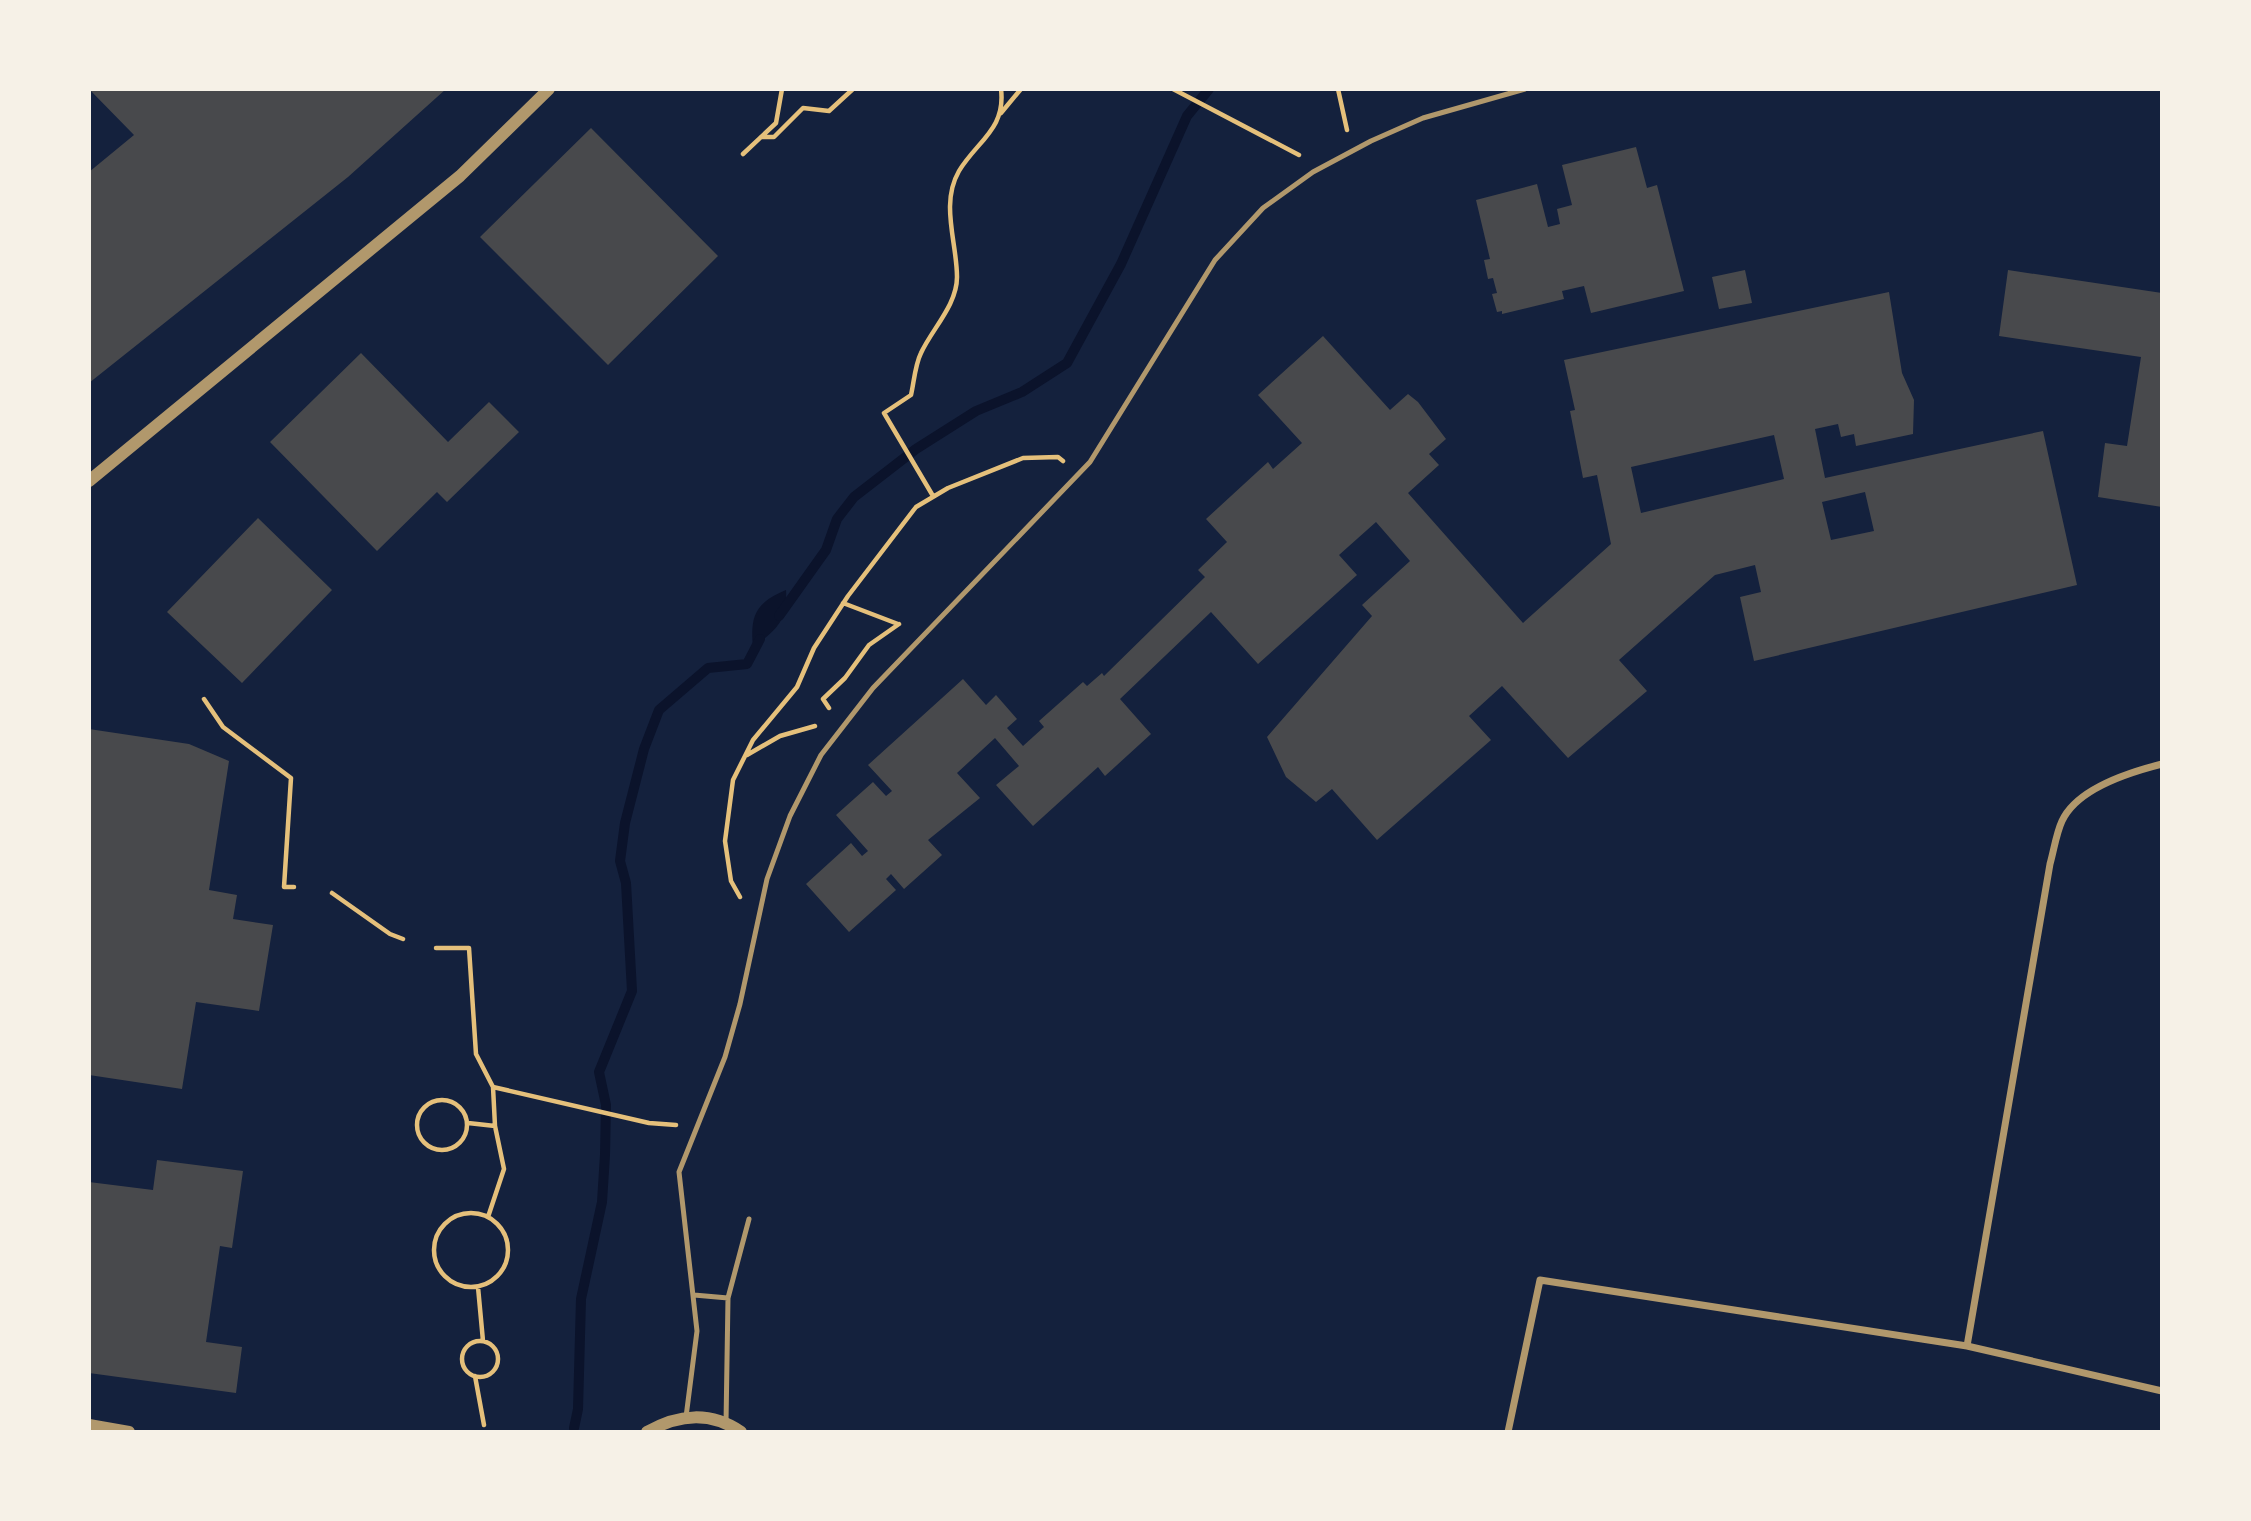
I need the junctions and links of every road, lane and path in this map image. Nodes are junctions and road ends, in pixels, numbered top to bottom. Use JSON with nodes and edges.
{"nodes":[{"id":1,"x":549,"y":89,"type":"edge"},
{"id":2,"x":782,"y":89,"type":"edge"},
{"id":3,"x":853,"y":89,"type":"edge"},
{"id":4,"x":1001,"y":89,"type":"edge"},
{"id":5,"x":1021,"y":89,"type":"edge"},
{"id":6,"x":1173,"y":89,"type":"edge"},
{"id":7,"x":1338,"y":89,"type":"edge"},
{"id":8,"x":1525,"y":89,"type":"edge"},
{"id":9,"x":1001,"y":114,"type":"junction"},
{"id":10,"x":1346,"y":127,"type":"dead end"},
{"id":11,"x":761,"y":137,"type":"junction"},
{"id":12,"x":1294,"y":150,"type":"dead end"},
{"id":13,"x":743,"y":154,"type":"dead end"},
{"id":14,"x":1058,"y":457,"type":"dead end"},
{"id":15,"x":89,"y":481,"type":"edge"},
{"id":16,"x":933,"y":497,"type":"junction"},
{"id":17,"x":844,"y":603,"type":"junction"},
{"id":18,"x":899,"y":624,"type":"junction"},
{"id":19,"x":924,"y":635,"type":"junction"},
{"id":20,"x":204,"y":699,"type":"dead end"},
{"id":21,"x":840,"y":728,"type":"junction"},
{"id":22,"x":745,"y":756,"type":"junction"},
{"id":23,"x":2162,"y":764,"type":"edge"},
{"id":24,"x":294,"y":887,"type":"dead end"},
{"id":25,"x":332,"y":893,"type":"dead end"},
{"id":26,"x":758,"y":920,"type":"junction"},
{"id":27,"x":403,"y":939,"type":"dead end"},
{"id":28,"x":436,"y":948,"type":"dead end"},
{"id":29,"x":493,"y":1087,"type":"junction"},
{"id":30,"x":468,"y":1123,"type":"junction"},
{"id":31,"x":649,"y":1124,"type":"dead end"},
{"id":32,"x":495,"y":1126,"type":"junction"},
{"id":33,"x":488,"y":1217,"type":"junction"},
{"id":34,"x":748,"y":1219,"type":"dead end"},
{"id":35,"x":478,"y":1287,"type":"junction"},
{"id":36,"x":694,"y":1295,"type":"junction"},
{"id":37,"x":728,"y":1298,"type":"junction"},
{"id":38,"x":483,"y":1341,"type":"junction"},
{"id":39,"x":1966,"y":1346,"type":"junction"},
{"id":40,"x":475,"y":1376,"type":"junction"},
{"id":41,"x":2162,"y":1391,"type":"edge"},
{"id":42,"x":686,"y":1417,"type":"junction"},
{"id":43,"x":726,"y":1423,"type":"junction"},
{"id":44,"x":89,"y":1425,"type":"edge"},
{"id":45,"x":484,"y":1425,"type":"dead end"},
{"id":46,"x":129,"y":1432,"type":"edge"},
{"id":47,"x":647,"y":1432,"type":"edge"},
{"id":48,"x":741,"y":1432,"type":"edge"},
{"id":49,"x":1508,"y":1432,"type":"edge"}],
"edges":[{"from":1,"to":15,"type":"street"},
{"from":2,"to":11,"type":"path"},
{"from":3,"to":11,"type":"path"},
{"from":4,"to":9,"type":"path"},
{"from":5,"to":9,"type":"path"},
{"from":6,"to":12,"type":"path"},
{"from":7,"to":10,"type":"path"},
{"from":8,"to":19,"type":"lane"},
{"from":9,"to":16,"type":"path"},
{"from":11,"to":13,"type":"path"},
{"from":14,"to":16,"type":"path"},
{"from":16,"to":17,"type":"path"},
{"from":17,"to":18,"type":"path"},
{"from":17,"to":22,"type":"path"},
{"from":18,"to":19,"type":"path"},
{"from":18,"to":21,"type":"path"},
{"from":19,"to":21,"type":"lane"},
{"from":20,"to":24,"type":"path"},
{"from":21,"to":22,"type":"path"},
{"from":21,"to":26,"type":"lane"},
{"from":22,"to":26,"type":"path"},
{"from":23,"to":39,"type":"street"},
{"from":25,"to":27,"type":"path"},
{"from":26,"to":36,"type":"lane"},
{"from":28,"to":29,"type":"path"},
{"from":29,"to":31,"type":"path"},
{"from":29,"to":32,"type":"path"},
{"from":30,"to":30,"type":"path"},
{"from":30,"to":32,"type":"path"},
{"from":32,"to":33,"type":"path"},
{"from":33,"to":35,"type":"path"},
{"from":33,"to":35,"type":"path"},
{"from":34,"to":37,"type":"lane"},
{"from":35,"to":38,"type":"path"},
{"from":36,"to":37,"type":"lane"},
{"from":36,"to":42,"type":"lane"},
{"from":37,"to":43,"type":"lane"},
{"from":38,"to":40,"type":"path"},
{"from":38,"to":40,"type":"path"},
{"from":39,"to":41,"type":"street"},
{"from":39,"to":49,"type":"street"},
{"from":40,"to":45,"type":"path"},
{"from":42,"to":43,"type":"street"},
{"from":42,"to":47,"type":"street"},
{"from":43,"to":48,"type":"street"},
{"from":44,"to":46,"type":"street"}]}
